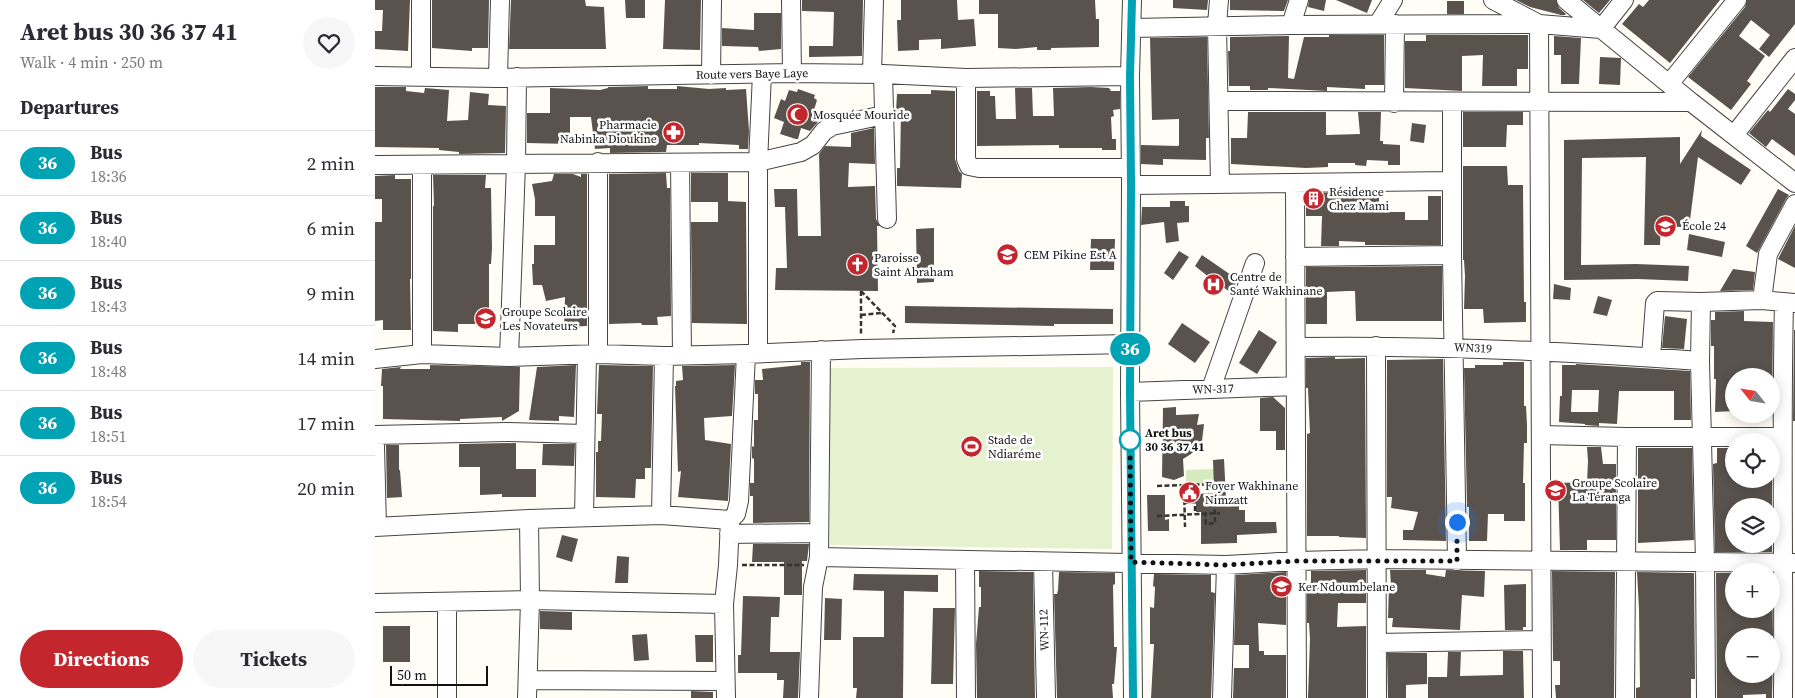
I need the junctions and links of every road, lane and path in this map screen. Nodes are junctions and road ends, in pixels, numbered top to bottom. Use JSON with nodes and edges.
{"nodes":[{"id":1,"x":421,"y":0,"type":"edge"},
{"id":2,"x":500,"y":0,"type":"edge"},
{"id":3,"x":712,"y":0,"type":"edge"},
{"id":4,"x":791,"y":0,"type":"edge"},
{"id":5,"x":874,"y":0,"type":"edge"},
{"id":6,"x":1133,"y":0,"type":"edge"},
{"id":7,"x":1219,"y":0,"type":"edge"},
{"id":8,"x":1299,"y":0,"type":"edge"},
{"id":9,"x":1393,"y":0,"type":"edge"},
{"id":10,"x":1493,"y":0,"type":"edge"},
{"id":11,"x":1566,"y":0,"type":"edge"},
{"id":12,"x":1625,"y":0,"type":"edge"},
{"id":13,"x":1737,"y":0,"type":"edge"},
{"id":14,"x":1291,"y":24,"type":"junction"},
{"id":15,"x":1386,"y":24,"type":"junction"},
{"id":16,"x":1539,"y":24,"type":"junction"},
{"id":17,"x":1217,"y":25,"type":"junction"},
{"id":18,"x":1131,"y":28,"type":"junction"},
{"id":19,"x":1601,"y":29,"type":"junction"},
{"id":20,"x":1792,"y":68,"type":"edge"},
{"id":21,"x":762,"y":74,"type":"junction"},
{"id":22,"x":792,"y":74,"type":"junction"},
{"id":23,"x":877,"y":74,"type":"junction"},
{"id":24,"x":711,"y":75,"type":"junction"},
{"id":25,"x":375,"y":76,"type":"edge"},
{"id":26,"x":1130,"y":76,"type":"junction"},
{"id":27,"x":421,"y":77,"type":"junction"},
{"id":28,"x":517,"y":77,"type":"junction"},
{"id":29,"x":498,"y":78,"type":"junction"},
{"id":30,"x":966,"y":78,"type":"junction"},
{"id":31,"x":1669,"y":84,"type":"junction"},
{"id":32,"x":1220,"y":101,"type":"junction"},
{"id":33,"x":1540,"y":101,"type":"junction"},
{"id":34,"x":1691,"y":102,"type":"junction"},
{"id":35,"x":1394,"y":103,"type":"junction"},
{"id":36,"x":1451,"y":103,"type":"junction"},
{"id":37,"x":885,"y":115,"type":"junction"},
{"id":38,"x":1734,"y":135,"type":"junction"},
{"id":39,"x":598,"y":162,"type":"junction"},
{"id":40,"x":758,"y":162,"type":"junction"},
{"id":41,"x":680,"y":163,"type":"junction"},
{"id":42,"x":516,"y":164,"type":"junction"},
{"id":43,"x":375,"y":165,"type":"edge"},
{"id":44,"x":421,"y":165,"type":"junction"},
{"id":45,"x":1131,"y":176,"type":"junction"},
{"id":46,"x":1451,"y":181,"type":"junction"},
{"id":47,"x":1295,"y":183,"type":"junction"},
{"id":48,"x":1795,"y":183,"type":"edge"},
{"id":49,"x":1220,"y":184,"type":"junction"},
{"id":50,"x":1795,"y":204,"type":"edge"},
{"id":51,"x":887,"y":219,"type":"dead end"},
{"id":52,"x":1452,"y":255,"type":"junction"},
{"id":53,"x":1295,"y":257,"type":"junction"},
{"id":54,"x":1255,"y":264,"type":"dead end"},
{"id":55,"x":1762,"y":300,"type":"junction"},
{"id":56,"x":1701,"y":302,"type":"junction"},
{"id":57,"x":1789,"y":302,"type":"edge"},
{"id":58,"x":882,"y":313,"type":"junction"},
{"id":59,"x":861,"y":315,"type":"junction"},
{"id":60,"x":1130,"y":344,"type":"junction"},
{"id":61,"x":1376,"y":346,"type":"junction"},
{"id":62,"x":1295,"y":347,"type":"junction"},
{"id":63,"x":862,"y":348,"type":"junction"},
{"id":64,"x":886,"y":348,"type":"junction"},
{"id":65,"x":1454,"y":348,"type":"junction"},
{"id":66,"x":821,"y":350,"type":"junction"},
{"id":67,"x":1541,"y":350,"type":"junction"},
{"id":68,"x":752,"y":353,"type":"junction"},
{"id":69,"x":422,"y":354,"type":"junction"},
{"id":70,"x":682,"y":354,"type":"junction"},
{"id":71,"x":593,"y":355,"type":"junction"},
{"id":72,"x":664,"y":356,"type":"junction"},
{"id":73,"x":509,"y":357,"type":"junction"},
{"id":74,"x":1651,"y":357,"type":"junction"},
{"id":75,"x":375,"y":359,"type":"edge"},
{"id":76,"x":1700,"y":361,"type":"junction"},
{"id":77,"x":1296,"y":386,"type":"junction"},
{"id":78,"x":1211,"y":389,"type":"junction"},
{"id":79,"x":1130,"y":392,"type":"junction"},
{"id":80,"x":1788,"y":404,"type":"edge"},
{"id":81,"x":585,"y":434,"type":"junction"},
{"id":82,"x":375,"y":435,"type":"edge"},
{"id":83,"x":1541,"y":435,"type":"junction"},
{"id":84,"x":1703,"y":436,"type":"junction"},
{"id":85,"x":1627,"y":437,"type":"junction"},
{"id":86,"x":1781,"y":437,"type":"junction"},
{"id":87,"x":375,"y":446,"type":"edge"},
{"id":88,"x":1184,"y":485,"type":"junction"},
{"id":89,"x":1789,"y":485,"type":"edge"},
{"id":90,"x":1157,"y":486,"type":"dead end"},
{"id":91,"x":1184,"y":503,"type":"junction"},
{"id":92,"x":1220,"y":513,"type":"dead end"},
{"id":93,"x":1185,"y":514,"type":"junction"},
{"id":94,"x":1195,"y":514,"type":"junction"},
{"id":95,"x":1205,"y":514,"type":"junction"},
{"id":96,"x":1215,"y":514,"type":"junction"},
{"id":97,"x":661,"y":515,"type":"junction"},
{"id":98,"x":1157,"y":516,"type":"dead end"},
{"id":99,"x":584,"y":517,"type":"junction"},
{"id":100,"x":529,"y":519,"type":"junction"},
{"id":101,"x":376,"y":527,"type":"edge"},
{"id":102,"x":729,"y":527,"type":"junction"},
{"id":103,"x":1185,"y":527,"type":"dead end"},
{"id":104,"x":819,"y":533,"type":"junction"},
{"id":105,"x":965,"y":560,"type":"junction"},
{"id":106,"x":1378,"y":560,"type":"junction"},
{"id":107,"x":1542,"y":560,"type":"junction"},
{"id":108,"x":818,"y":561,"type":"junction"},
{"id":109,"x":1297,"y":561,"type":"junction"},
{"id":110,"x":1457,"y":561,"type":"junction"},
{"id":111,"x":1627,"y":561,"type":"junction"},
{"id":112,"x":1043,"y":562,"type":"junction"},
{"id":113,"x":1131,"y":562,"type":"junction"},
{"id":114,"x":1705,"y":562,"type":"junction"},
{"id":115,"x":1789,"y":562,"type":"edge"},
{"id":116,"x":728,"y":565,"type":"junction"},
{"id":117,"x":1226,"y":565,"type":"junction"},
{"id":118,"x":529,"y":600,"type":"junction"},
{"id":119,"x":375,"y":603,"type":"edge"},
{"id":120,"x":447,"y":603,"type":"junction"},
{"id":121,"x":724,"y":604,"type":"junction"},
{"id":122,"x":1789,"y":638,"type":"edge"},
{"id":123,"x":1542,"y":640,"type":"junction"},
{"id":124,"x":1378,"y":643,"type":"junction"},
{"id":125,"x":528,"y":680,"type":"junction"},
{"id":126,"x":725,"y":690,"type":"edge"},
{"id":127,"x":447,"y":698,"type":"edge"},
{"id":128,"x":527,"y":698,"type":"edge"},
{"id":129,"x":809,"y":698,"type":"edge"},
{"id":130,"x":966,"y":698,"type":"edge"},
{"id":131,"x":1046,"y":698,"type":"edge"},
{"id":132,"x":1133,"y":698,"type":"edge"},
{"id":133,"x":1222,"y":698,"type":"edge"},
{"id":134,"x":1297,"y":698,"type":"edge"},
{"id":135,"x":1377,"y":698,"type":"edge"},
{"id":136,"x":1543,"y":698,"type":"edge"},
{"id":137,"x":1625,"y":698,"type":"edge"},
{"id":138,"x":1706,"y":698,"type":"edge"},
{"id":139,"x":1783,"y":698,"type":"edge"}],
"edges":[{"from":1,"to":27,"type":"street"},
{"from":2,"to":29,"type":"street"},
{"from":3,"to":24,"type":"street"},
{"from":4,"to":22,"type":"street"},
{"from":5,"to":23,"type":"street"},
{"from":6,"to":18,"type":"street"},
{"from":7,"to":17,"type":"street"},
{"from":8,"to":14,"type":"street"},
{"from":9,"to":15,"type":"street"},
{"from":10,"to":16,"type":"street"},
{"from":11,"to":19,"type":"street"},
{"from":12,"to":19,"type":"street"},
{"from":13,"to":31,"type":"street"},
{"from":14,"to":15,"type":"street"},
{"from":14,"to":17,"type":"street"},
{"from":15,"to":16,"type":"street"},
{"from":15,"to":35,"type":"street"},
{"from":16,"to":19,"type":"street"},
{"from":16,"to":33,"type":"street"},
{"from":17,"to":18,"type":"street"},
{"from":17,"to":32,"type":"street"},
{"from":18,"to":26,"type":"street"},
{"from":19,"to":31,"type":"street"},
{"from":20,"to":38,"type":"street"},
{"from":21,"to":22,"type":"street","name":"Route vers Baye Laye"},
{"from":21,"to":24,"type":"street","name":"Route vers Baye Laye"},
{"from":21,"to":40,"type":"street"},
{"from":22,"to":23,"type":"street","name":"Route vers Baye Laye"},
{"from":23,"to":30,"type":"street","name":"Route vers Baye Laye"},
{"from":23,"to":37,"type":"street"},
{"from":24,"to":28,"type":"street","name":"Route vers Baye Laye"},
{"from":25,"to":27,"type":"street","name":"Route vers Baye Laye"},
{"from":26,"to":30,"type":"street","name":"Route vers Baye Laye"},
{"from":26,"to":45,"type":"street"},
{"from":27,"to":29,"type":"street","name":"Route vers Baye Laye"},
{"from":28,"to":29,"type":"street","name":"Route vers Baye Laye"},
{"from":28,"to":42,"type":"street"},
{"from":30,"to":45,"type":"street"},
{"from":31,"to":34,"type":"street"},
{"from":32,"to":35,"type":"street"},
{"from":32,"to":49,"type":"street"},
{"from":33,"to":34,"type":"street"},
{"from":33,"to":36,"type":"street"},
{"from":33,"to":67,"type":"street"},
{"from":34,"to":38,"type":"street"},
{"from":35,"to":36,"type":"street"},
{"from":36,"to":46,"type":"street"},
{"from":37,"to":40,"type":"street"},
{"from":37,"to":51,"type":"street"},
{"from":38,"to":48,"type":"street"},
{"from":39,"to":41,"type":"street"},
{"from":39,"to":42,"type":"street"},
{"from":39,"to":71,"type":"street"},
{"from":40,"to":41,"type":"street"},
{"from":40,"to":68,"type":"street"},
{"from":41,"to":70,"type":"street"},
{"from":42,"to":44,"type":"street"},
{"from":42,"to":73,"type":"street"},
{"from":43,"to":44,"type":"street"},
{"from":44,"to":69,"type":"street"},
{"from":45,"to":49,"type":"street"},
{"from":45,"to":60,"type":"street"},
{"from":46,"to":47,"type":"street"},
{"from":46,"to":52,"type":"street"},
{"from":47,"to":49,"type":"street"},
{"from":47,"to":53,"type":"street"},
{"from":50,"to":55,"type":"street"},
{"from":52,"to":53,"type":"street"},
{"from":52,"to":65,"type":"street"},
{"from":53,"to":62,"type":"street"},
{"from":54,"to":78,"type":"street"},
{"from":55,"to":56,"type":"street"},
{"from":55,"to":57,"type":"street"},
{"from":56,"to":74,"type":"street"},
{"from":56,"to":76,"type":"street"},
{"from":57,"to":80,"type":"street"},
{"from":58,"to":59,"type":"path"},
{"from":58,"to":59,"type":"path"},
{"from":58,"to":64,"type":"path"},
{"from":59,"to":63,"type":"path"},
{"from":60,"to":64,"type":"street"},
{"from":60,"to":79,"type":"street"},
{"from":61,"to":62,"type":"street","name":"WN319"},
{"from":61,"to":65,"type":"street","name":"WN319"},
{"from":61,"to":106,"type":"street"},
{"from":62,"to":77,"type":"street"},
{"from":63,"to":64,"type":"street"},
{"from":63,"to":66,"type":"street"},
{"from":65,"to":67,"type":"street","name":"WN319"},
{"from":65,"to":110,"type":"street"},
{"from":66,"to":68,"type":"street"},
{"from":66,"to":104,"type":"street"},
{"from":67,"to":74,"type":"street","name":"WN319"},
{"from":67,"to":83,"type":"street"},
{"from":68,"to":70,"type":"street"},
{"from":68,"to":102,"type":"street"},
{"from":69,"to":73,"type":"street"},
{"from":69,"to":75,"type":"street"},
{"from":70,"to":72,"type":"street"},
{"from":71,"to":72,"type":"street"},
{"from":71,"to":73,"type":"street"},
{"from":71,"to":81,"type":"street"},
{"from":72,"to":97,"type":"street"},
{"from":74,"to":76,"type":"street","name":"WN319"},
{"from":76,"to":84,"type":"street"},
{"from":77,"to":78,"type":"street","name":"WN-317","number":"WN-317"},
{"from":77,"to":109,"type":"street"},
{"from":78,"to":79,"type":"street","name":"WN-317","number":"WN-317"},
{"from":79,"to":113,"type":"street"},
{"from":80,"to":86,"type":"street"},
{"from":81,"to":82,"type":"street"},
{"from":81,"to":99,"type":"street"},
{"from":83,"to":85,"type":"street"},
{"from":83,"to":107,"type":"street"},
{"from":84,"to":85,"type":"street"},
{"from":84,"to":86,"type":"street"},
{"from":84,"to":114,"type":"street"},
{"from":85,"to":111,"type":"street"},
{"from":86,"to":89,"type":"street"},
{"from":87,"to":101,"type":"street"},
{"from":88,"to":90,"type":"path"},
{"from":88,"to":91,"type":"path"},
{"from":88,"to":96,"type":"path"},
{"from":89,"to":115,"type":"street"},
{"from":91,"to":93,"type":"path"},
{"from":91,"to":94,"type":"path"},
{"from":92,"to":96,"type":"path"},
{"from":93,"to":94,"type":"path"},
{"from":93,"to":98,"type":"path"},
{"from":93,"to":103,"type":"path"},
{"from":94,"to":95,"type":"path"},
{"from":95,"to":96,"type":"path"},
{"from":95,"to":96,"type":"path"},
{"from":97,"to":99,"type":"street"},
{"from":97,"to":102,"type":"street"},
{"from":99,"to":100,"type":"street"},
{"from":100,"to":101,"type":"street"},
{"from":100,"to":118,"type":"street"},
{"from":102,"to":104,"type":"street"},
{"from":102,"to":116,"type":"street"},
{"from":104,"to":108,"type":"street"},
{"from":105,"to":108,"type":"street"},
{"from":105,"to":112,"type":"street"},
{"from":105,"to":130,"type":"street"},
{"from":106,"to":109,"type":"street"},
{"from":106,"to":110,"type":"street"},
{"from":106,"to":124,"type":"street"},
{"from":107,"to":110,"type":"street"},
{"from":107,"to":111,"type":"street"},
{"from":107,"to":123,"type":"street"},
{"from":108,"to":116,"type":"path"},
{"from":108,"to":129,"type":"street"},
{"from":109,"to":117,"type":"street"},
{"from":109,"to":134,"type":"street"},
{"from":111,"to":114,"type":"street"},
{"from":111,"to":137,"type":"street"},
{"from":112,"to":113,"type":"street"},
{"from":112,"to":131,"type":"street","name":"WN-112"},
{"from":113,"to":117,"type":"street"},
{"from":113,"to":132,"type":"street"},
{"from":114,"to":115,"type":"street"},
{"from":114,"to":138,"type":"street"},
{"from":115,"to":122,"type":"street"},
{"from":116,"to":121,"type":"street"},
{"from":117,"to":133,"type":"street"},
{"from":118,"to":120,"type":"street"},
{"from":118,"to":121,"type":"street"},
{"from":118,"to":125,"type":"street"},
{"from":119,"to":120,"type":"street"},
{"from":120,"to":127,"type":"street"},
{"from":121,"to":126,"type":"street"},
{"from":122,"to":139,"type":"street"},
{"from":123,"to":124,"type":"street"},
{"from":123,"to":136,"type":"street"},
{"from":124,"to":135,"type":"street"},
{"from":125,"to":126,"type":"street"},
{"from":125,"to":128,"type":"street"}]}
